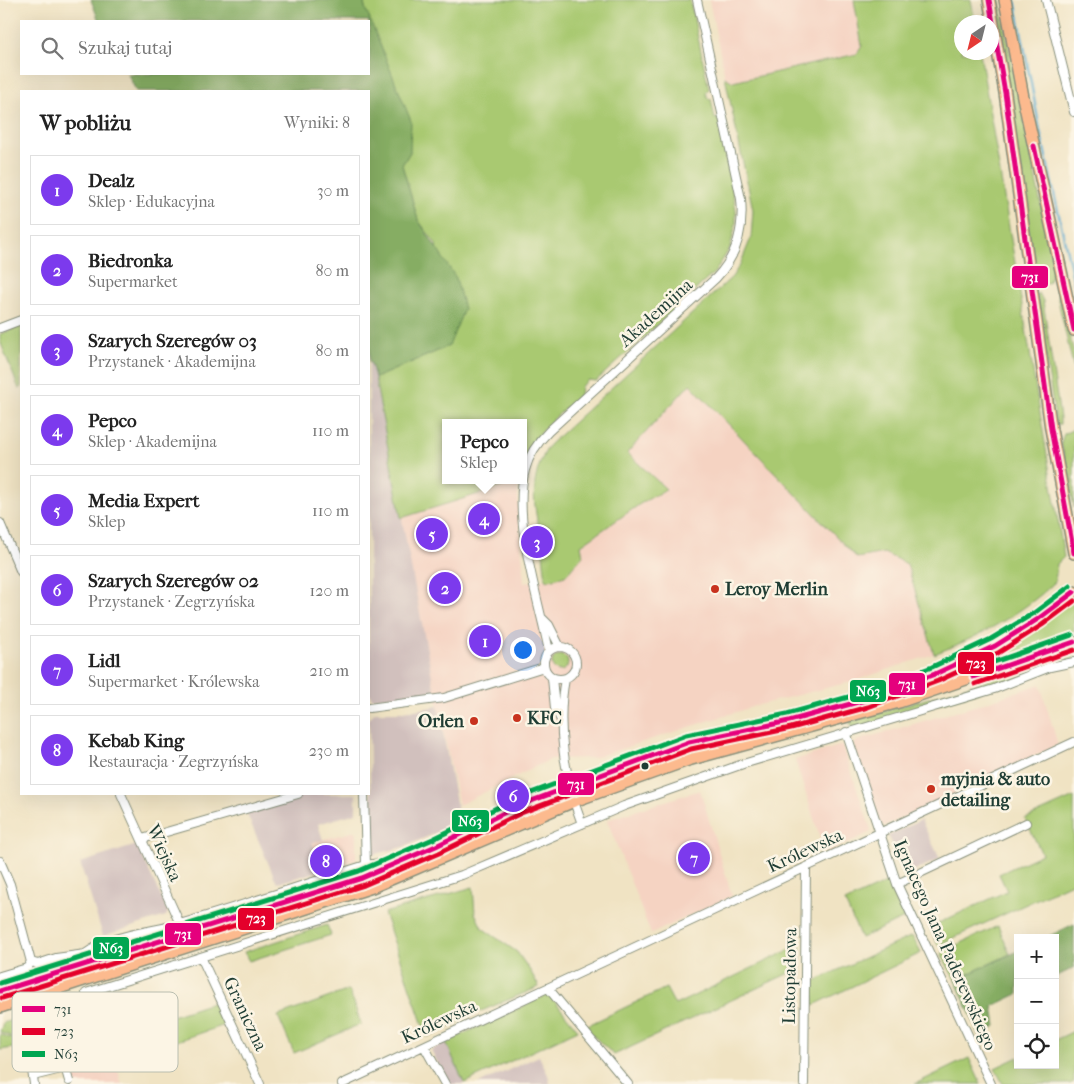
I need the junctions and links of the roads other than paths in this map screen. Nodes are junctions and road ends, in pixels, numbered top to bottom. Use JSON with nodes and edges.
{"nodes":[{"id":1,"x":698,"y":0,"type":"edge"},
{"id":2,"x":989,"y":0,"type":"edge"},
{"id":3,"x":1005,"y":0,"type":"edge"},
{"id":4,"x":1046,"y":0,"type":"edge"},
{"id":5,"x":1074,"y":72,"type":"edge"},
{"id":6,"x":1065,"y":75,"type":"junction"},
{"id":7,"x":1074,"y":112,"type":"edge"},
{"id":8,"x":20,"y":320,"type":"edge"},
{"id":9,"x":0,"y":328,"type":"edge"},
{"id":10,"x":1074,"y":330,"type":"edge"},
{"id":11,"x":527,"y":466,"type":"edge"},
{"id":12,"x":524,"y":484,"type":"edge"},
{"id":13,"x":0,"y":523,"type":"edge"},
{"id":14,"x":4,"y":541,"type":"edge"},
{"id":15,"x":1074,"y":553,"type":"edge"},
{"id":16,"x":20,"y":570,"type":"edge"},
{"id":17,"x":1074,"y":592,"type":"edge"},
{"id":18,"x":543,"y":620,"type":"junction"},
{"id":19,"x":1074,"y":642,"type":"edge"},
{"id":20,"x":560,"y":647,"type":"junction"},
{"id":21,"x":549,"y":651,"type":"junction"},
{"id":22,"x":1074,"y":662,"type":"edge"},
{"id":23,"x":544,"y":667,"type":"junction"},
{"id":24,"x":552,"y":678,"type":"junction"},
{"id":25,"x":565,"y":679,"type":"junction"},
{"id":26,"x":370,"y":708,"type":"edge"},
{"id":27,"x":562,"y":722,"type":"junction"},
{"id":28,"x":846,"y":732,"type":"junction"},
{"id":29,"x":1074,"y":742,"type":"edge"},
{"id":30,"x":570,"y":786,"type":"junction"},
{"id":31,"x":121,"y":795,"type":"edge"},
{"id":32,"x":295,"y":795,"type":"edge"},
{"id":33,"x":364,"y":795,"type":"edge"},
{"id":34,"x":574,"y":801,"type":"junction"},
{"id":35,"x":1026,"y":823,"type":"dead end"},
{"id":36,"x":582,"y":824,"type":"junction"},
{"id":37,"x":879,"y":833,"type":"junction"},
{"id":38,"x":142,"y":839,"type":"junction"},
{"id":39,"x":408,"y":859,"type":"junction"},
{"id":40,"x":0,"y":861,"type":"edge"},
{"id":41,"x":366,"y":865,"type":"junction"},
{"id":42,"x":806,"y":867,"type":"junction"},
{"id":43,"x":897,"y":884,"type":"junction"},
{"id":44,"x":180,"y":924,"type":"junction"},
{"id":45,"x":135,"y":950,"type":"junction"},
{"id":46,"x":85,"y":954,"type":"junction"},
{"id":47,"x":201,"y":957,"type":"junction"},
{"id":48,"x":31,"y":962,"type":"junction"},
{"id":49,"x":0,"y":976,"type":"edge"},
{"id":50,"x":548,"y":988,"type":"junction"},
{"id":51,"x":0,"y":991,"type":"edge"},
{"id":52,"x":46,"y":992,"type":"edge"},
{"id":53,"x":89,"y":992,"type":"edge"},
{"id":54,"x":12,"y":1003,"type":"edge"},
{"id":55,"x":0,"y":1007,"type":"edge"},
{"id":56,"x":424,"y":1046,"type":"junction"},
{"id":57,"x":54,"y":1072,"type":"edge"},
{"id":58,"x":67,"y":1072,"type":"edge"},
{"id":59,"x":33,"y":1080,"type":"edge"},
{"id":60,"x":70,"y":1081,"type":"dead end"},
{"id":61,"x":260,"y":1084,"type":"edge"},
{"id":62,"x":342,"y":1084,"type":"edge"},
{"id":63,"x":445,"y":1084,"type":"edge"},
{"id":64,"x":628,"y":1084,"type":"edge"},
{"id":65,"x":804,"y":1084,"type":"edge"},
{"id":66,"x":991,"y":1084,"type":"edge"}],
"edges":[{"from":1,"to":11,"type":"street","name":"Akademijna"},
{"from":2,"to":15,"type":"main road"},
{"from":3,"to":10,"type":"main road"},
{"from":4,"to":6,"type":"street"},
{"from":5,"to":6,"type":"street"},
{"from":6,"to":7,"type":"street"},
{"from":8,"to":9,"type":"street"},
{"from":12,"to":18,"type":"street","name":"Akademijna"},
{"from":13,"to":14,"type":"street"},
{"from":14,"to":16,"type":"street"},
{"from":17,"to":30,"type":"main road"},
{"from":18,"to":20,"type":"street","name":"Akademijna"},
{"from":18,"to":21,"type":"street","name":"Akademijna"},
{"from":19,"to":34,"type":"main road"},
{"from":20,"to":21,"type":"street"},
{"from":20,"to":25,"type":"street"},
{"from":21,"to":23,"type":"street"},
{"from":22,"to":28,"type":"street"},
{"from":23,"to":24,"type":"street"},
{"from":23,"to":26,"type":"street"},
{"from":24,"to":25,"type":"street"},
{"from":24,"to":27,"type":"street"},
{"from":25,"to":27,"type":"street"},
{"from":27,"to":30,"type":"street"},
{"from":28,"to":36,"type":"street"},
{"from":28,"to":37,"type":"street","name":"Ignacego Jana Paderewskiego"},
{"from":29,"to":37,"type":"street","name":"Królewska"},
{"from":30,"to":34,"type":"street"},
{"from":30,"to":39,"type":"main road"},
{"from":31,"to":38,"type":"street","name":"Wiejska"},
{"from":32,"to":38,"type":"street"},
{"from":33,"to":41,"type":"street"},
{"from":34,"to":36,"type":"street"},
{"from":34,"to":52,"type":"main road"},
{"from":35,"to":43,"type":"street"},
{"from":36,"to":47,"type":"street"},
{"from":37,"to":42,"type":"street","name":"Królewska"},
{"from":37,"to":43,"type":"street","name":"Ignacego Jana Paderewskiego"},
{"from":38,"to":44,"type":"street","name":"Wiejska"},
{"from":39,"to":41,"type":"street"},
{"from":39,"to":45,"type":"main road"},
{"from":40,"to":48,"type":"street"},
{"from":41,"to":44,"type":"street"},
{"from":42,"to":50,"type":"street","name":"Królewska"},
{"from":42,"to":65,"type":"street","name":"Listopadowa"},
{"from":43,"to":66,"type":"street","name":"Ignacego Jana Paderewskiego"},
{"from":44,"to":46,"type":"street"},
{"from":45,"to":46,"type":"street"},
{"from":45,"to":51,"type":"main road"},
{"from":46,"to":48,"type":"street"},
{"from":47,"to":53,"type":"street"},
{"from":47,"to":61,"type":"street","name":"Graniczna"},
{"from":48,"to":49,"type":"street"},
{"from":50,"to":56,"type":"street","name":"Królewska"},
{"from":50,"to":64,"type":"street"},
{"from":54,"to":55,"type":"main road"},
{"from":56,"to":62,"type":"street","name":"Królewska"},
{"from":56,"to":63,"type":"street"},
{"from":57,"to":59,"type":"street"},
{"from":58,"to":60,"type":"street"}]}
